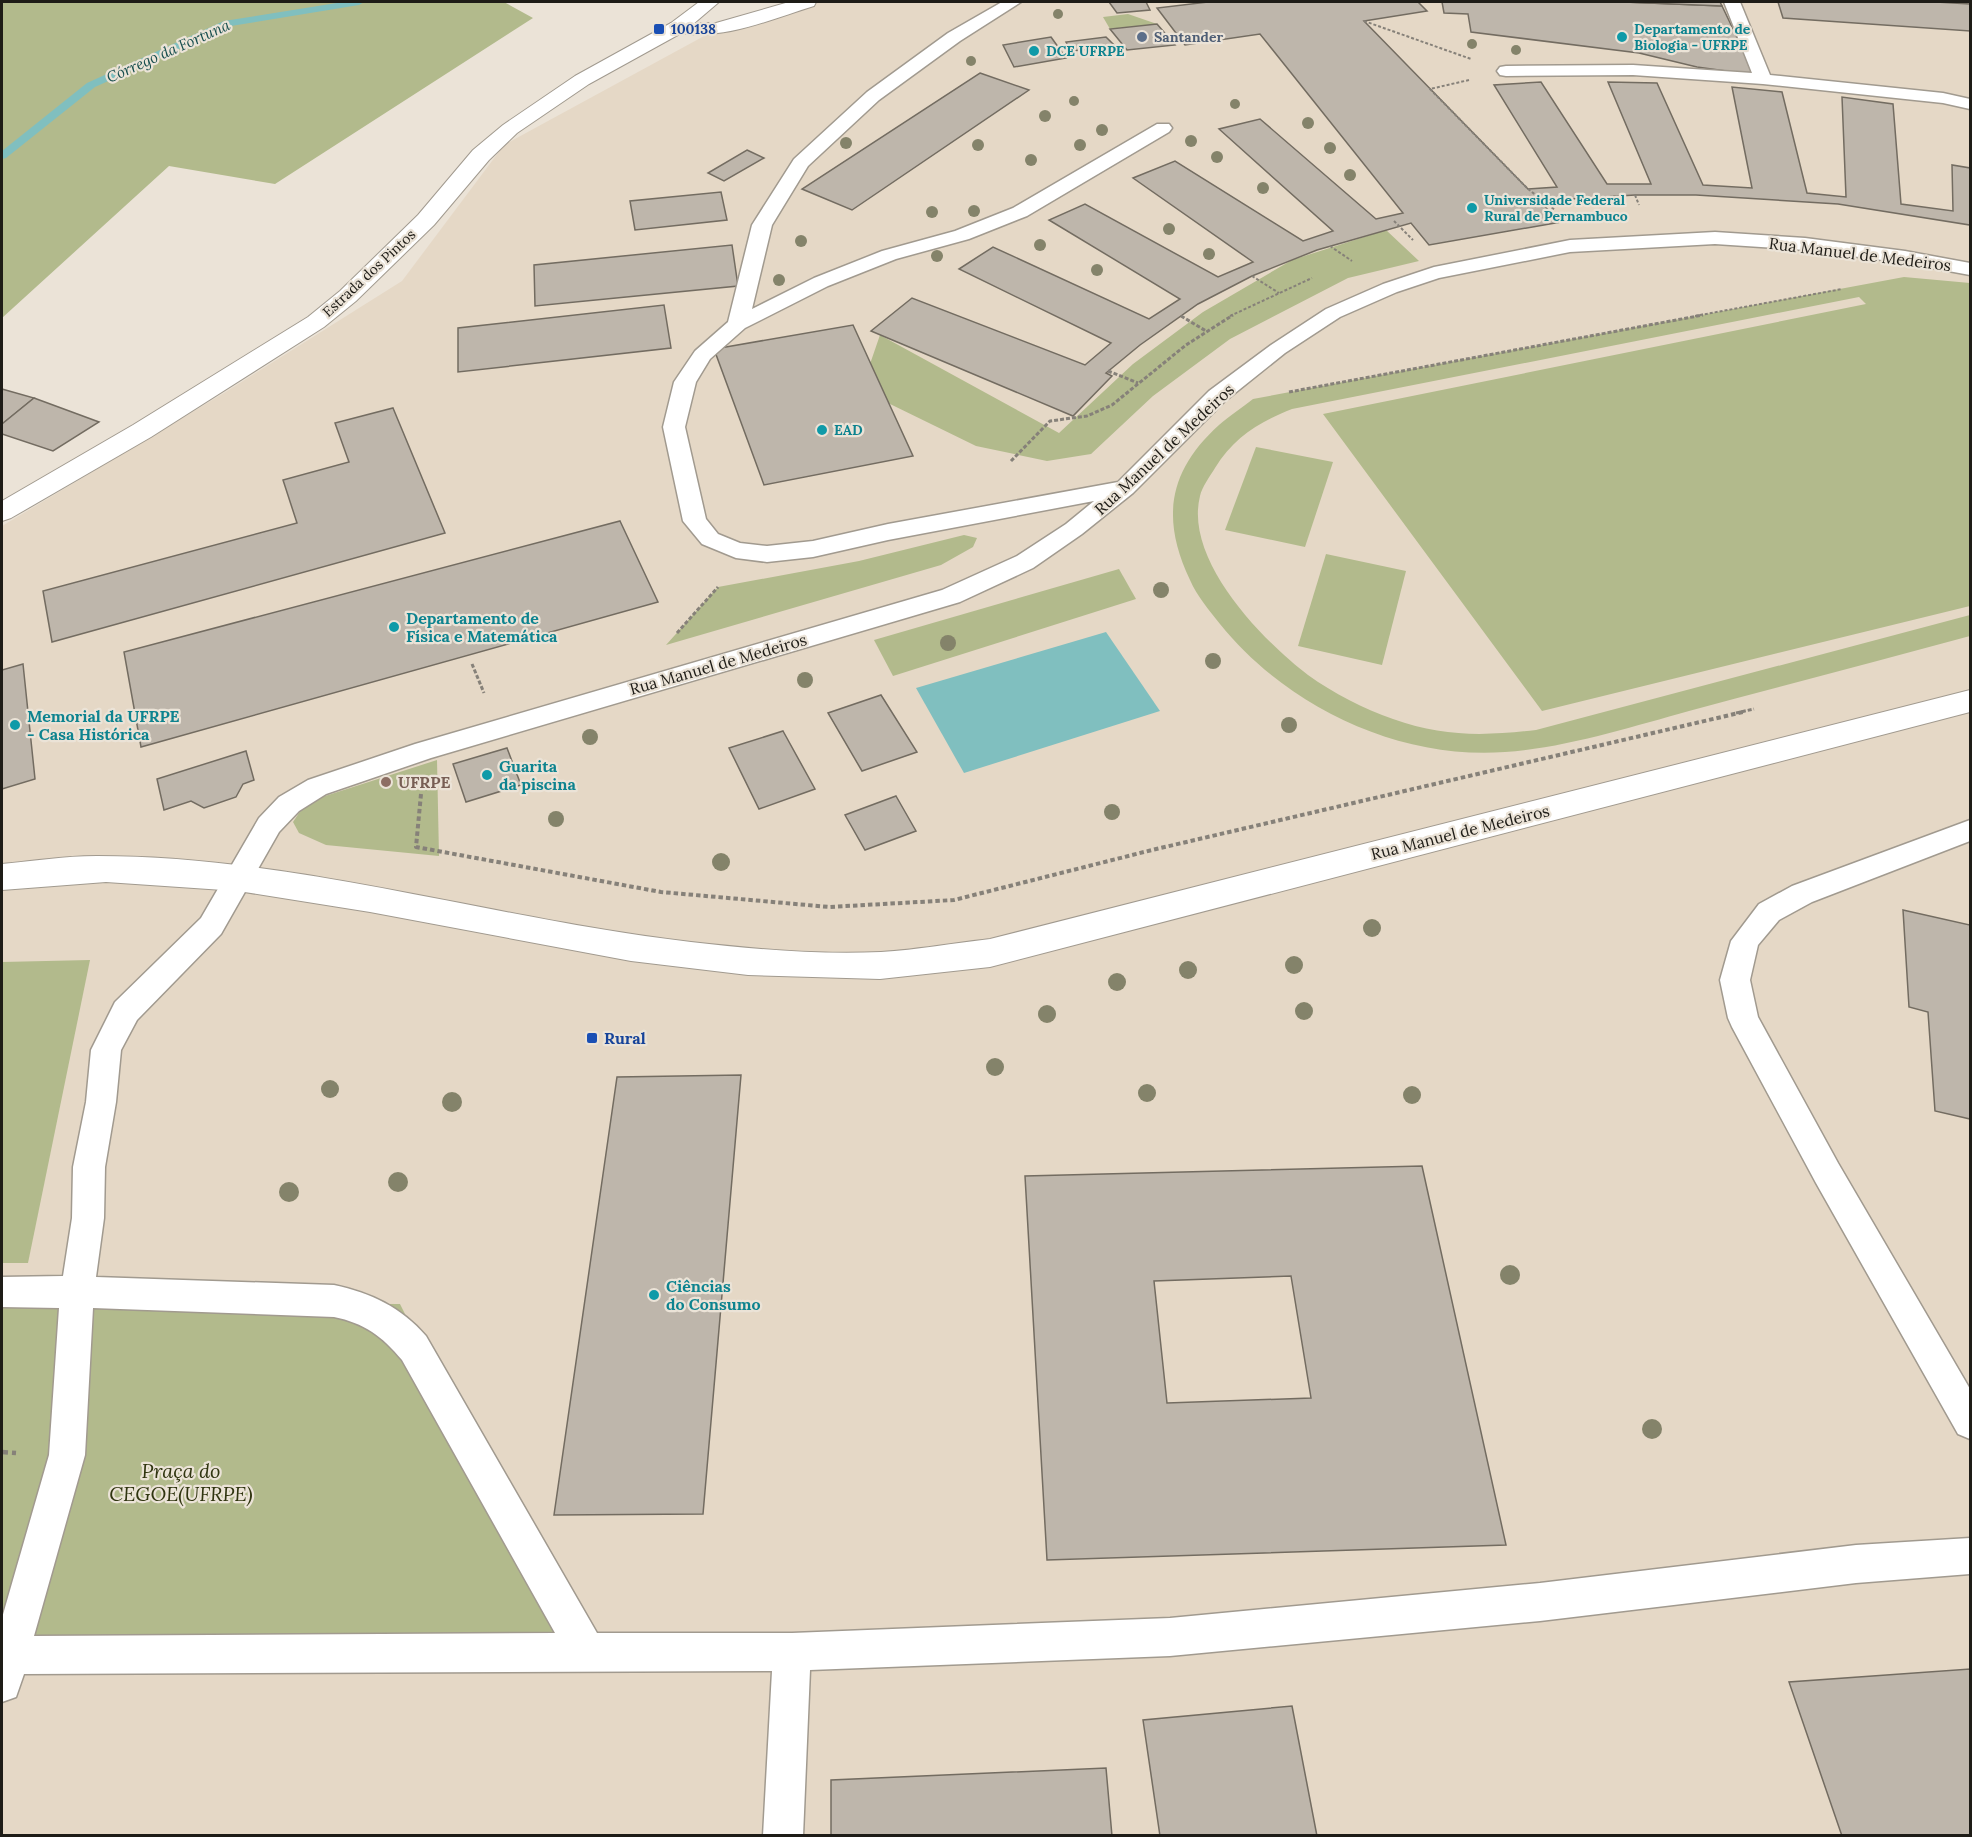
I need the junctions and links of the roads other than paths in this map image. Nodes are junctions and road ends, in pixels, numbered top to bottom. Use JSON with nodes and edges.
{"nodes":[{"id":1,"x":710,"y":2,"type":"edge"},
{"id":2,"x":807,"y":2,"type":"edge"},
{"id":3,"x":1013,"y":2,"type":"edge"},
{"id":4,"x":1732,"y":2,"type":"edge"},
{"id":5,"x":678,"y":27,"type":"junction"},
{"id":6,"x":1506,"y":71,"type":"road end"},
{"id":7,"x":1763,"y":79,"type":"junction"},
{"id":8,"x":1971,"y":104,"type":"edge"},
{"id":9,"x":1163,"y":129,"type":"dead end"},
{"id":10,"x":1971,"y":269,"type":"edge"},
{"id":11,"x":738,"y":324,"type":"junction"},
{"id":12,"x":1125,"y":488,"type":"junction"},
{"id":13,"x":2,"y":512,"type":"edge"},
{"id":14,"x":1971,"y":701,"type":"edge"},
{"id":15,"x":1971,"y":830,"type":"edge"},
{"id":16,"x":2,"y":878,"type":"edge"},
{"id":17,"x":236,"y":879,"type":"junction"},
{"id":18,"x":2,"y":1292,"type":"edge"},
{"id":19,"x":77,"y":1292,"type":"junction"},
{"id":20,"x":1971,"y":1422,"type":"edge"},
{"id":21,"x":1971,"y":1556,"type":"edge"},
{"id":22,"x":587,"y":1652,"type":"junction"},
{"id":23,"x":792,"y":1652,"type":"junction"},
{"id":24,"x":4,"y":1664,"type":"edge"},
{"id":25,"x":783,"y":1836,"type":"edge"}],
"edges":[{"from":1,"to":5,"type":"main road","name":"Estrada dos Pintos"},
{"from":2,"to":5,"type":"main road"},
{"from":3,"to":11,"type":"lane"},
{"from":4,"to":7,"type":"lane"},
{"from":5,"to":13,"type":"main road","name":"Estrada dos Pintos"},
{"from":6,"to":7,"type":"lane"},
{"from":7,"to":8,"type":"lane"},
{"from":9,"to":11,"type":"lane"},
{"from":10,"to":12,"type":"lane","name":"Rua Manuel de Medeiros"},
{"from":11,"to":12,"type":"lane"},
{"from":12,"to":17,"type":"lane","name":"Rua Manuel de Medeiros"},
{"from":14,"to":17,"type":"main road","name":"Rua Manuel de Medeiros"},
{"from":15,"to":20,"type":"lane"},
{"from":16,"to":17,"type":"main road","name":"Rua Manuel de Medeiros"},
{"from":17,"to":19,"type":"lane"},
{"from":18,"to":19,"type":"lane"},
{"from":19,"to":22,"type":"lane"},
{"from":19,"to":24,"type":"lane"},
{"from":21,"to":23,"type":"lane"},
{"from":22,"to":23,"type":"lane"},
{"from":22,"to":24,"type":"lane"},
{"from":23,"to":25,"type":"lane"}]}
